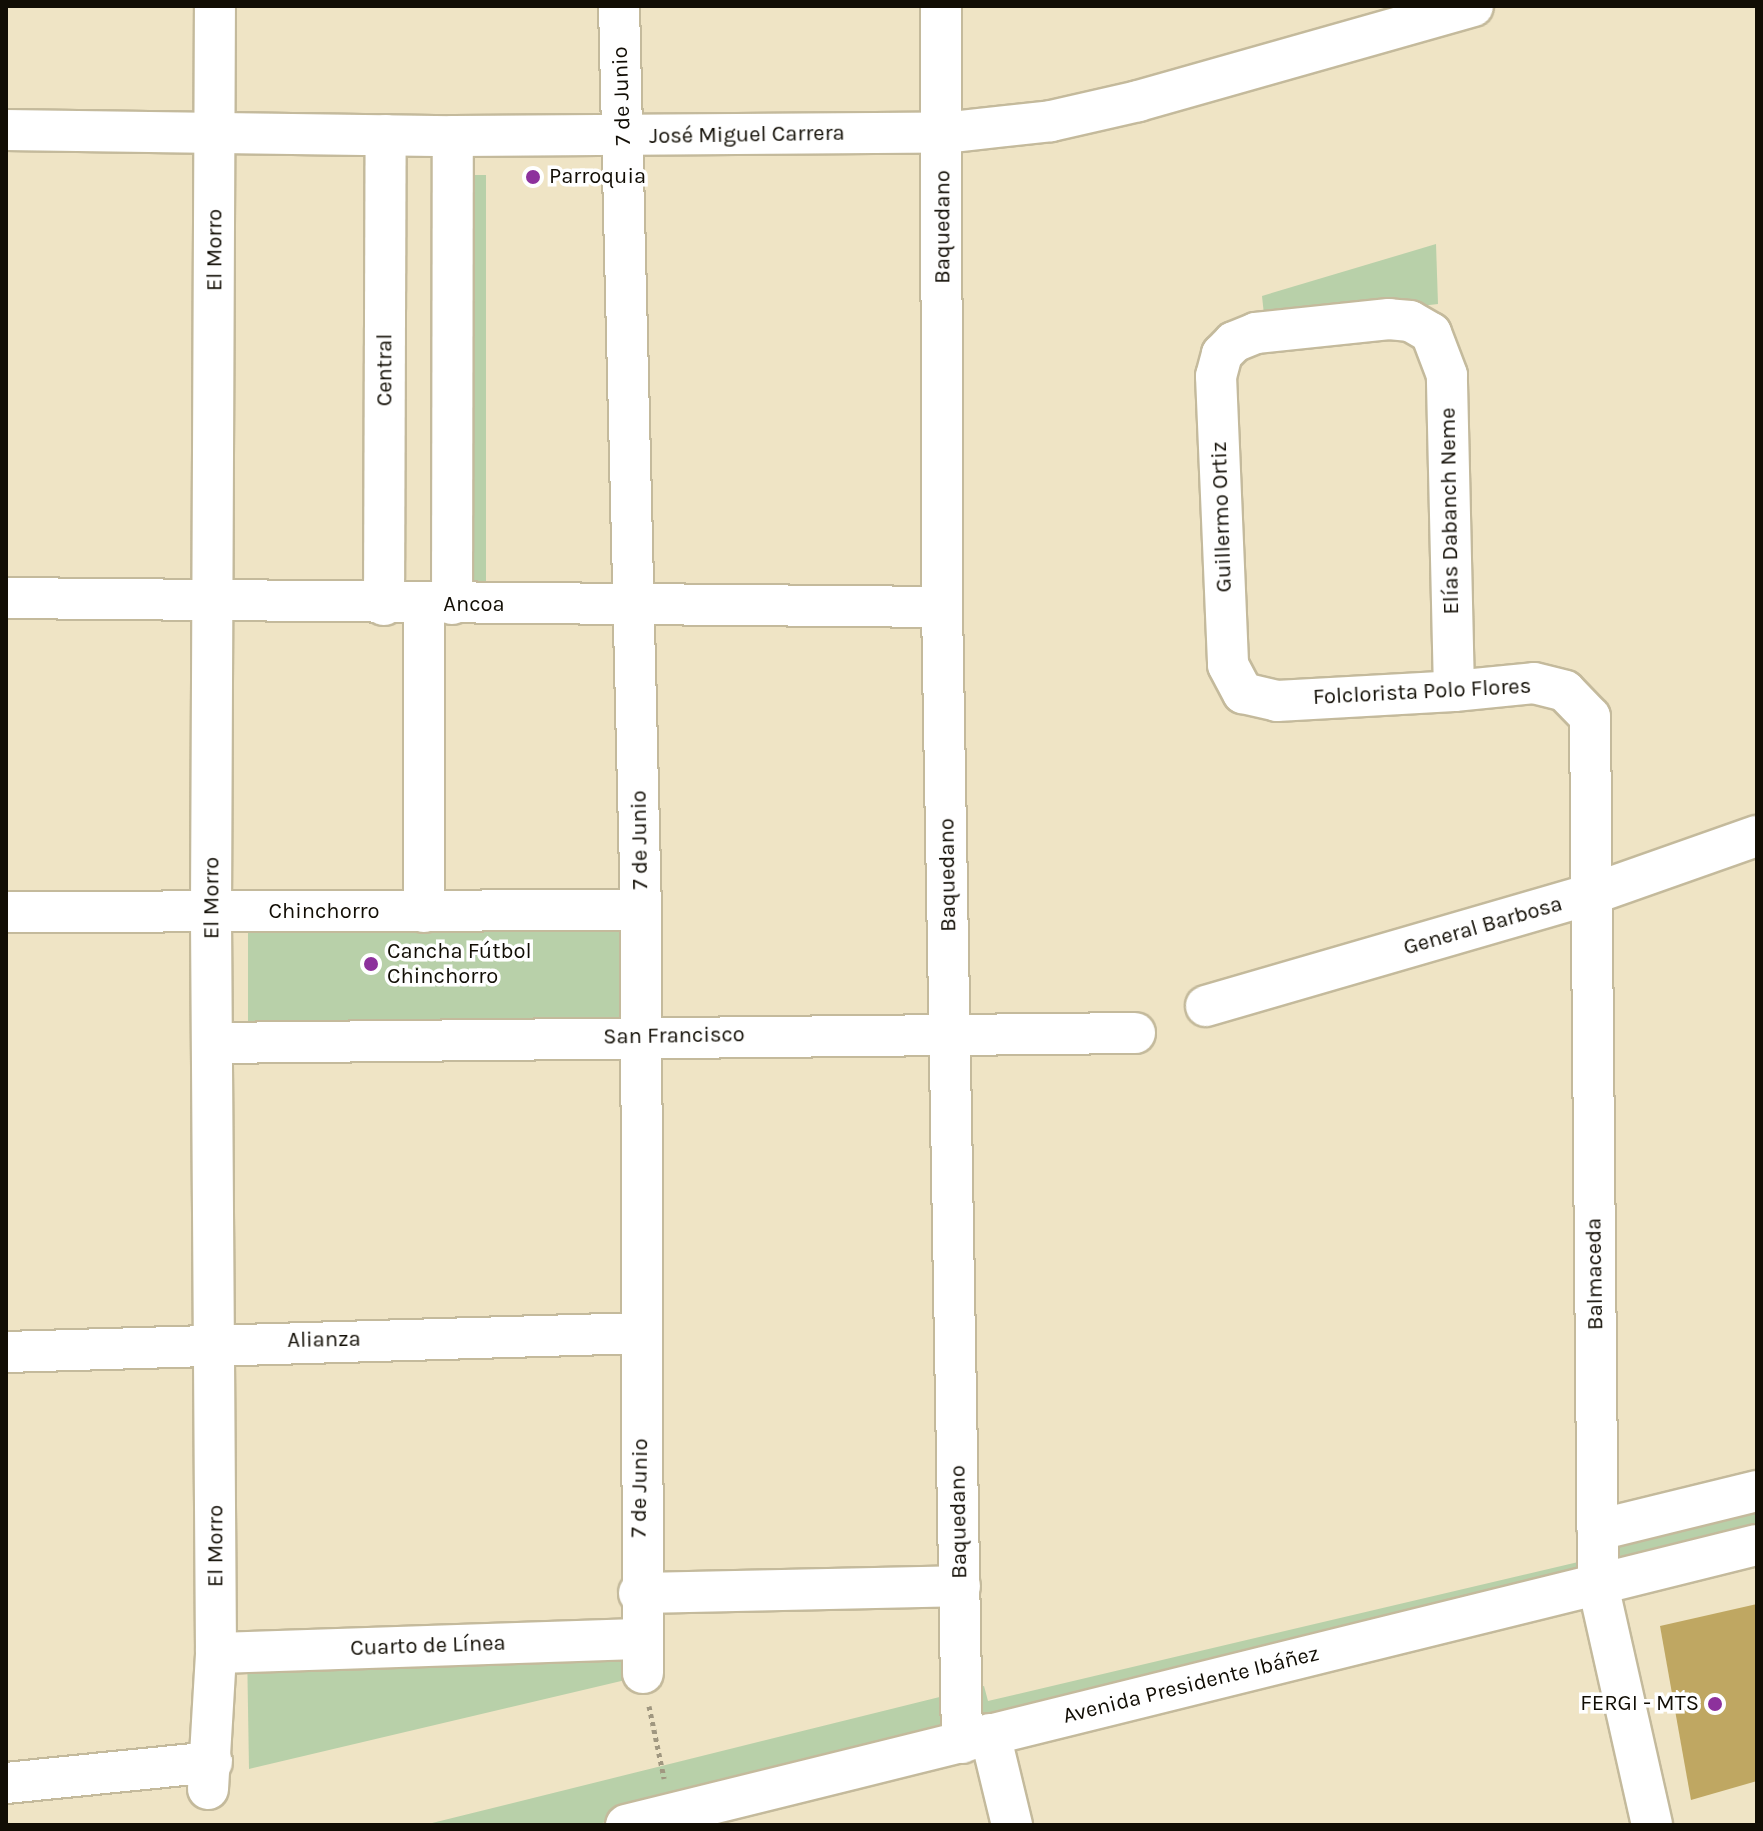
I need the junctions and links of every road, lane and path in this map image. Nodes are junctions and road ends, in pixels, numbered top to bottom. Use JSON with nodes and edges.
{"nodes":[{"id":1,"x":215,"y":6,"type":"edge"},
{"id":2,"x":619,"y":6,"type":"edge"},
{"id":3,"x":941,"y":6,"type":"edge"},
{"id":4,"x":1473,"y":6,"type":"edge"},
{"id":5,"x":6,"y":130,"type":"edge"},
{"id":6,"x":216,"y":132,"type":"junction"},
{"id":7,"x":943,"y":133,"type":"junction"},
{"id":8,"x":386,"y":135,"type":"junction"},
{"id":9,"x":453,"y":136,"type":"junction"},
{"id":10,"x":624,"y":136,"type":"junction"},
{"id":11,"x":1234,"y":342,"type":"joint"},
{"id":12,"x":6,"y":598,"type":"edge"},
{"id":13,"x":212,"y":599,"type":"junction"},
{"id":14,"x":438,"y":604,"type":"junction"},
{"id":15,"x":384,"y":605,"type":"junction"},
{"id":16,"x":636,"y":606,"type":"junction"},
{"id":17,"x":942,"y":607,"type":"junction"},
{"id":18,"x":1454,"y":691,"type":"junction"},
{"id":19,"x":1243,"y":693,"type":"joint"},
{"id":20,"x":1590,"y":717,"type":"joint"},
{"id":21,"x":1757,"y":836,"type":"edge"},
{"id":22,"x":1592,"y":894,"type":"junction"},
{"id":23,"x":641,"y":910,"type":"junction"},
{"id":24,"x":6,"y":912,"type":"edge"},
{"id":25,"x":211,"y":912,"type":"junction"},
{"id":26,"x":424,"y":912,"type":"junction"},
{"id":27,"x":1206,"y":1006,"type":"dead end"},
{"id":28,"x":951,"y":1031,"type":"junction"},
{"id":29,"x":1135,"y":1033,"type":"dead end"},
{"id":30,"x":641,"y":1036,"type":"junction"},
{"id":31,"x":212,"y":1043,"type":"junction"},
{"id":32,"x":642,"y":1333,"type":"junction"},
{"id":33,"x":217,"y":1342,"type":"junction"},
{"id":34,"x":6,"y":1352,"type":"edge"},
{"id":35,"x":1757,"y":1491,"type":"edge"},
{"id":36,"x":1598,"y":1530,"type":"junction"},
{"id":37,"x":1757,"y":1545,"type":"edge"},
{"id":38,"x":1598,"y":1585,"type":"junction"},
{"id":39,"x":960,"y":1586,"type":"junction"},
{"id":40,"x":639,"y":1593,"type":"junction"},
{"id":41,"x":216,"y":1653,"type":"junction"},
{"id":42,"x":641,"y":1656,"type":"junction"},
{"id":43,"x":976,"y":1739,"type":"junction"},
{"id":44,"x":6,"y":1783,"type":"edge"},
{"id":45,"x":671,"y":1813,"type":"junction"},
{"id":46,"x":626,"y":1825,"type":"edge"},
{"id":47,"x":1012,"y":1825,"type":"edge"},
{"id":48,"x":1652,"y":1825,"type":"edge"}],
"edges":[{"from":1,"to":6,"type":"street","name":"El Morro"},
{"from":2,"to":10,"type":"street","name":"7 de Junio"},
{"from":3,"to":7,"type":"street","name":"Baquedano"},
{"from":4,"to":7,"type":"street","name":"José Miguel Carrera"},
{"from":5,"to":6,"type":"street","name":"José Miguel Carrera"},
{"from":6,"to":8,"type":"street","name":"José Miguel Carrera"},
{"from":6,"to":13,"type":"street","name":"El Morro"},
{"from":7,"to":10,"type":"street","name":"José Miguel Carrera"},
{"from":7,"to":17,"type":"street","name":"Baquedano"},
{"from":8,"to":9,"type":"street","name":"José Miguel Carrera"},
{"from":8,"to":15,"type":"street","name":"Central"},
{"from":9,"to":10,"type":"street","name":"José Miguel Carrera"},
{"from":9,"to":14,"type":"street"},
{"from":10,"to":16,"type":"street","name":"7 de Junio"},
{"from":11,"to":18,"type":"street","name":"Elías Dabanch Neme"},
{"from":11,"to":19,"type":"street","name":"Guillermo Ortiz"},
{"from":12,"to":13,"type":"street","name":"Ancoa"},
{"from":13,"to":15,"type":"street","name":"Ancoa"},
{"from":13,"to":25,"type":"street","name":"El Morro"},
{"from":14,"to":15,"type":"street","name":"Ancoa"},
{"from":14,"to":16,"type":"street","name":"Ancoa"},
{"from":14,"to":26,"type":"street"},
{"from":16,"to":17,"type":"street","name":"Ancoa"},
{"from":16,"to":23,"type":"street","name":"7 de Junio"},
{"from":17,"to":28,"type":"street","name":"Baquedano"},
{"from":18,"to":19,"type":"street","name":"Folclorista Polo Flores"},
{"from":18,"to":20,"type":"street","name":"Folclorista Polo Flores"},
{"from":20,"to":22,"type":"street","name":"Balmaceda"},
{"from":21,"to":22,"type":"street","name":"General Barbosa"},
{"from":22,"to":27,"type":"street","name":"General Barbosa"},
{"from":22,"to":36,"type":"street","name":"Balmaceda"},
{"from":23,"to":26,"type":"street","name":"Chinchorro"},
{"from":23,"to":30,"type":"street","name":"7 de Junio"},
{"from":24,"to":25,"type":"street","name":"Chinchorro"},
{"from":25,"to":26,"type":"street","name":"Chinchorro"},
{"from":25,"to":31,"type":"street","name":"El Morro"},
{"from":28,"to":29,"type":"street","name":"San Francisco"},
{"from":28,"to":30,"type":"street","name":"San Francisco"},
{"from":28,"to":39,"type":"street","name":"Baquedano"},
{"from":30,"to":31,"type":"street","name":"San Francisco"},
{"from":30,"to":32,"type":"street","name":"7 de Junio"},
{"from":31,"to":33,"type":"street","name":"El Morro"},
{"from":32,"to":33,"type":"street","name":"Alianza"},
{"from":32,"to":40,"type":"street","name":"7 de Junio"},
{"from":33,"to":34,"type":"street","name":"Alianza"},
{"from":33,"to":41,"type":"street","name":"El Morro"},
{"from":35,"to":36,"type":"street"},
{"from":36,"to":38,"type":"street","name":"Balmaceda"},
{"from":37,"to":38,"type":"street","name":"Avenida Presidente Ibáñez"},
{"from":38,"to":43,"type":"street","name":"Avenida Presidente Ibáñez"},
{"from":38,"to":48,"type":"street","name":"Balmaceda"},
{"from":39,"to":40,"type":"street"},
{"from":39,"to":43,"type":"street","name":"Baquedano"},
{"from":40,"to":42,"type":"street","name":"7 de Junio"},
{"from":41,"to":42,"type":"street","name":"Cuarto de Línea"},
{"from":41,"to":44,"type":"street","name":"El Morro"},
{"from":42,"to":45,"type":"path"},
{"from":43,"to":45,"type":"street","name":"Avenida Presidente Ibáñez"},
{"from":43,"to":47,"type":"street","name":"Baquedano"},
{"from":45,"to":46,"type":"street","name":"Avenida Presidente Ibáñez"}]}
